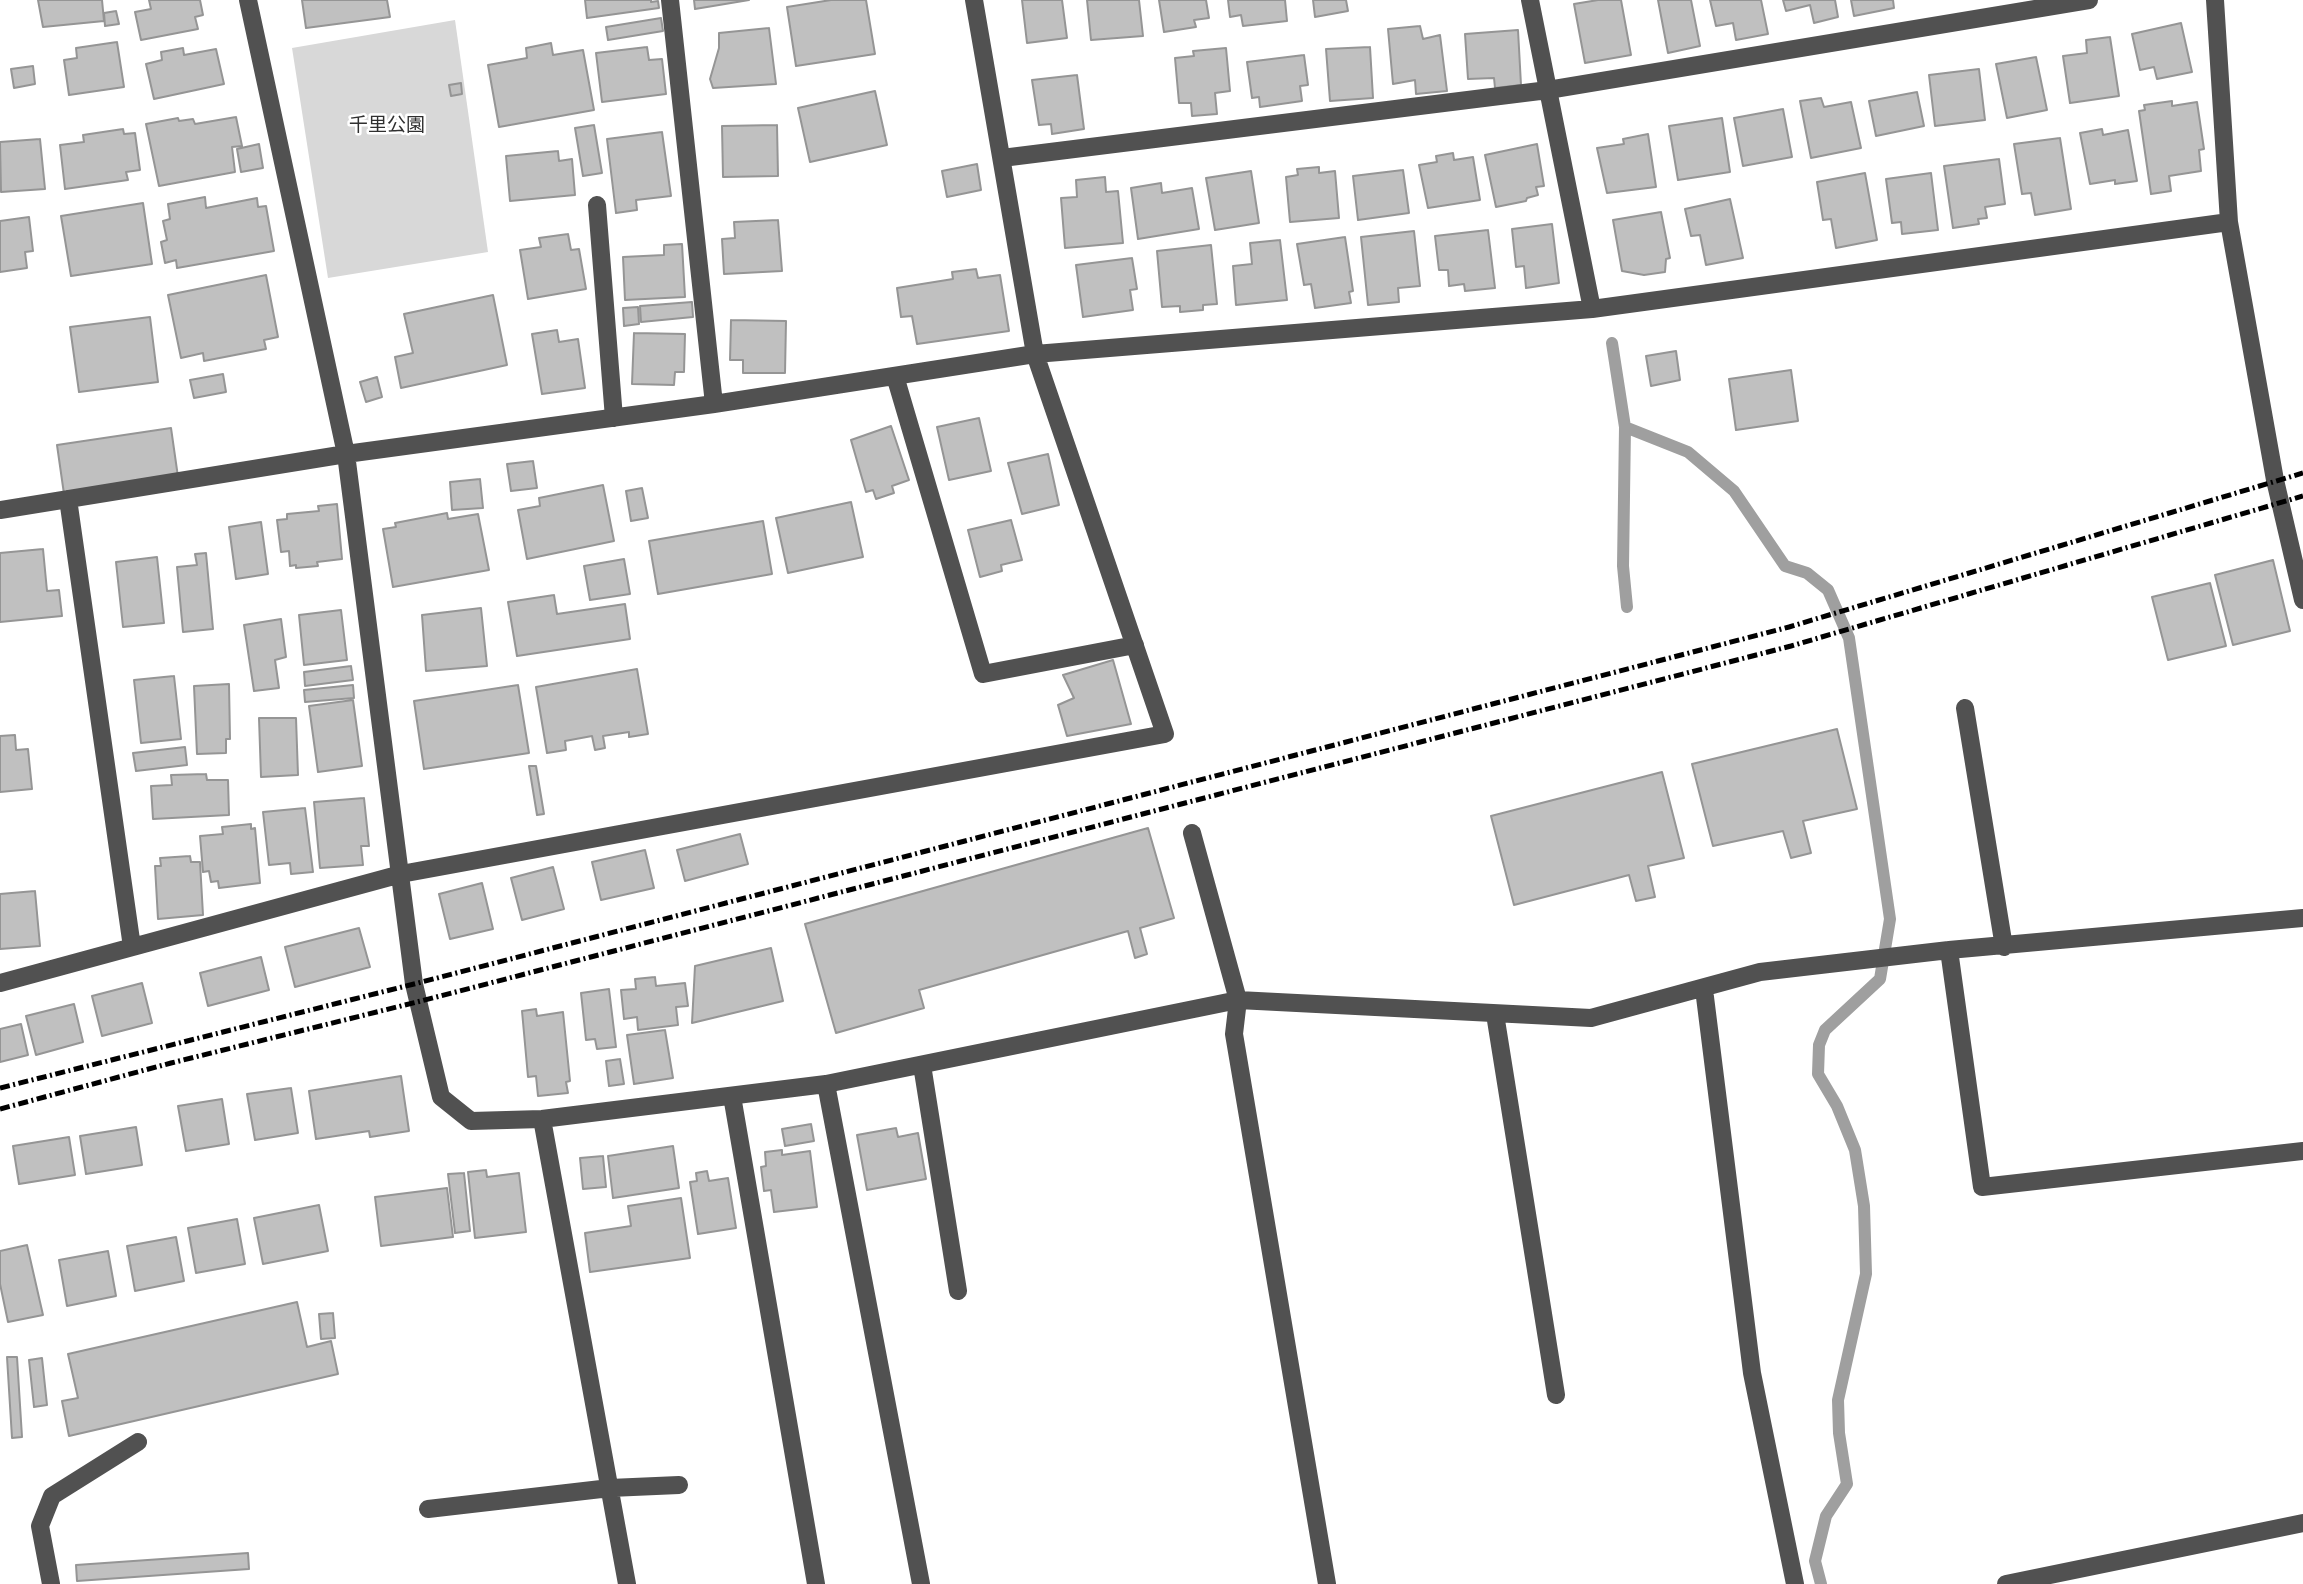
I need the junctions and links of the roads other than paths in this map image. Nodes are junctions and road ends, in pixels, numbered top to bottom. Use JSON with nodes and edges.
{"nodes":[{"id":1,"x":248,"y":0,"type":"edge"},
{"id":2,"x":670,"y":0,"type":"edge"},
{"id":3,"x":974,"y":0,"type":"edge"},
{"id":4,"x":1530,"y":0,"type":"edge"},
{"id":5,"x":2089,"y":0,"type":"edge"},
{"id":6,"x":2215,"y":0,"type":"edge"},
{"id":7,"x":1548,"y":90,"type":"junction"},
{"id":8,"x":1002,"y":158,"type":"junction"},
{"id":9,"x":597,"y":205,"type":"dead end"},
{"id":10,"x":2229,"y":222,"type":"junction"},
{"id":11,"x":1592,"y":309,"type":"junction"},
{"id":12,"x":1035,"y":354,"type":"junction"},
{"id":13,"x":895,"y":376,"type":"junction"},
{"id":14,"x":714,"y":404,"type":"junction"},
{"id":15,"x":614,"y":418,"type":"junction"},
{"id":16,"x":346,"y":454,"type":"junction"},
{"id":17,"x":68,"y":499,"type":"junction"},
{"id":18,"x":0,"y":510,"type":"edge"},
{"id":19,"x":2303,"y":600,"type":"edge"},
{"id":20,"x":1135,"y":645,"type":"junction"},
{"id":21,"x":1965,"y":708,"type":"dead end"},
{"id":22,"x":1192,"y":832,"type":"dead end"},
{"id":23,"x":401,"y":874,"type":"junction"},
{"id":24,"x":2303,"y":918,"type":"edge"},
{"id":25,"x":132,"y":947,"type":"junction"},
{"id":26,"x":2004,"y":947,"type":"junction"},
{"id":27,"x":1950,"y":950,"type":"junction"},
{"id":28,"x":0,"y":983,"type":"edge"},
{"id":29,"x":1704,"y":989,"type":"junction"},
{"id":30,"x":1238,"y":1000,"type":"junction"},
{"id":31,"x":1495,"y":1014,"type":"junction"},
{"id":32,"x":922,"y":1065,"type":"junction"},
{"id":33,"x":826,"y":1084,"type":"junction"},
{"id":34,"x":732,"y":1096,"type":"junction"},
{"id":35,"x":542,"y":1119,"type":"junction"},
{"id":36,"x":2303,"y":1151,"type":"edge"},
{"id":37,"x":958,"y":1290,"type":"dead end"},
{"id":38,"x":1556,"y":1395,"type":"dead end"},
{"id":39,"x":138,"y":1442,"type":"dead end"},
{"id":40,"x":679,"y":1485,"type":"dead end"},
{"id":41,"x":610,"y":1488,"type":"junction"},
{"id":42,"x":428,"y":1509,"type":"dead end"},
{"id":43,"x":2303,"y":1522,"type":"edge"},
{"id":44,"x":51,"y":1584,"type":"edge"},
{"id":45,"x":627,"y":1584,"type":"edge"},
{"id":46,"x":816,"y":1584,"type":"edge"},
{"id":47,"x":921,"y":1584,"type":"edge"},
{"id":48,"x":1326,"y":1584,"type":"edge"},
{"id":49,"x":1795,"y":1584,"type":"edge"},
{"id":50,"x":2006,"y":1584,"type":"edge"}],
"edges":[{"from":1,"to":16,"type":"street"},
{"from":2,"to":14,"type":"street"},
{"from":3,"to":8,"type":"street"},
{"from":4,"to":7,"type":"street"},
{"from":5,"to":7,"type":"street"},
{"from":6,"to":10,"type":"street"},
{"from":7,"to":8,"type":"street"},
{"from":7,"to":11,"type":"street"},
{"from":8,"to":12,"type":"street"},
{"from":9,"to":15,"type":"street"},
{"from":10,"to":11,"type":"street"},
{"from":10,"to":19,"type":"street"},
{"from":11,"to":12,"type":"street"},
{"from":12,"to":13,"type":"street"},
{"from":12,"to":20,"type":"street"},
{"from":13,"to":14,"type":"street"},
{"from":13,"to":20,"type":"street"},
{"from":14,"to":15,"type":"street"},
{"from":15,"to":16,"type":"street"},
{"from":16,"to":17,"type":"street"},
{"from":16,"to":23,"type":"street"},
{"from":17,"to":18,"type":"street"},
{"from":17,"to":25,"type":"street"},
{"from":20,"to":23,"type":"street"},
{"from":21,"to":26,"type":"street"},
{"from":22,"to":30,"type":"street"},
{"from":23,"to":25,"type":"street"},
{"from":23,"to":35,"type":"street"},
{"from":24,"to":26,"type":"street"},
{"from":25,"to":28,"type":"street"},
{"from":26,"to":27,"type":"street"},
{"from":27,"to":29,"type":"street"},
{"from":27,"to":36,"type":"street"},
{"from":29,"to":31,"type":"street"},
{"from":29,"to":49,"type":"street"},
{"from":30,"to":31,"type":"street"},
{"from":30,"to":32,"type":"street"},
{"from":30,"to":48,"type":"street"},
{"from":31,"to":38,"type":"street"},
{"from":32,"to":33,"type":"street"},
{"from":32,"to":37,"type":"street"},
{"from":33,"to":34,"type":"street"},
{"from":33,"to":47,"type":"street"},
{"from":34,"to":35,"type":"street"},
{"from":34,"to":46,"type":"street"},
{"from":35,"to":41,"type":"street"},
{"from":39,"to":44,"type":"street"},
{"from":40,"to":41,"type":"street"},
{"from":41,"to":42,"type":"street"},
{"from":41,"to":45,"type":"street"},
{"from":43,"to":50,"type":"street"}]}
